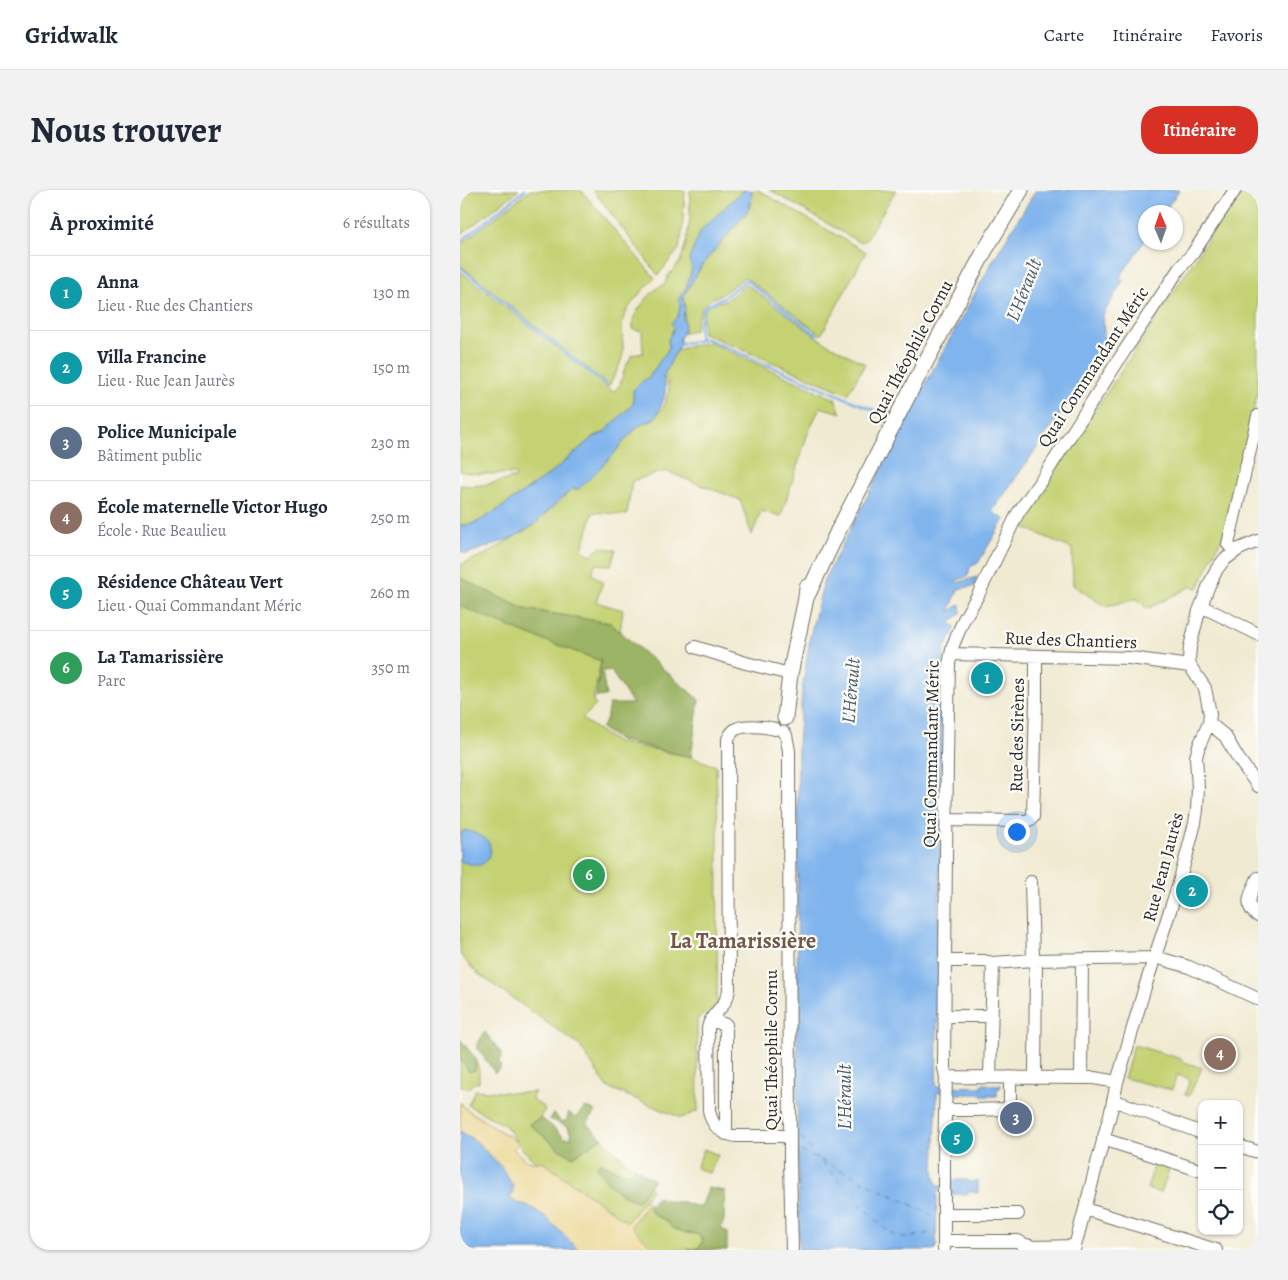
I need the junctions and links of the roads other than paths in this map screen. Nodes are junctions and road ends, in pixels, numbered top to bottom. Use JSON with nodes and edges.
{"nodes":[{"id":1,"x":1021,"y":190,"type":"edge"},
{"id":2,"x":1235,"y":190,"type":"edge"},
{"id":3,"x":1258,"y":416,"type":"edge"},
{"id":4,"x":1258,"y":541,"type":"edge"},
{"id":5,"x":1234,"y":552,"type":"junction"},
{"id":6,"x":1201,"y":606,"type":"junction"},
{"id":7,"x":1258,"y":634,"type":"edge"},
{"id":8,"x":695,"y":647,"type":"dead end"},
{"id":9,"x":951,"y":654,"type":"junction"},
{"id":10,"x":1036,"y":656,"type":"junction"},
{"id":11,"x":1190,"y":666,"type":"junction"},
{"id":12,"x":790,"y":674,"type":"junction"},
{"id":13,"x":1209,"y":723,"type":"junction"},
{"id":14,"x":780,"y":725,"type":"junction"},
{"id":15,"x":1258,"y":786,"type":"edge"},
{"id":16,"x":947,"y":820,"type":"junction"},
{"id":17,"x":1258,"y":878,"type":"edge"},
{"id":18,"x":1031,"y":882,"type":"dead end"},
{"id":19,"x":1258,"y":916,"type":"edge"},
{"id":20,"x":1154,"y":958,"type":"junction"},
{"id":21,"x":944,"y":960,"type":"junction"},
{"id":22,"x":1035,"y":960,"type":"junction"},
{"id":23,"x":1082,"y":960,"type":"junction"},
{"id":24,"x":993,"y":963,"type":"junction"},
{"id":25,"x":1258,"y":999,"type":"edge"},
{"id":26,"x":944,"y":1016,"type":"junction"},
{"id":27,"x":992,"y":1016,"type":"junction"},
{"id":28,"x":711,"y":1020,"type":"junction"},
{"id":29,"x":990,"y":1077,"type":"junction"},
{"id":30,"x":1010,"y":1077,"type":"junction"},
{"id":31,"x":1034,"y":1078,"type":"junction"},
{"id":32,"x":1081,"y":1078,"type":"junction"},
{"id":33,"x":1117,"y":1082,"type":"junction"},
{"id":34,"x":946,"y":1085,"type":"junction"},
{"id":35,"x":1113,"y":1100,"type":"junction"},
{"id":36,"x":945,"y":1110,"type":"junction"},
{"id":37,"x":1198,"y":1132,"type":"edge"},
{"id":38,"x":726,"y":1134,"type":"junction"},
{"id":39,"x":790,"y":1136,"type":"junction"},
{"id":40,"x":1104,"y":1139,"type":"junction"},
{"id":41,"x":1243,"y":1147,"type":"edge"},
{"id":42,"x":1258,"y":1152,"type":"edge"},
{"id":43,"x":1198,"y":1170,"type":"edge"},
{"id":44,"x":1085,"y":1209,"type":"junction"},
{"id":45,"x":944,"y":1214,"type":"junction"},
{"id":46,"x":1018,"y":1214,"type":"dead end"},
{"id":47,"x":944,"y":1245,"type":"edge"},
{"id":48,"x":1023,"y":1247,"type":"edge"},
{"id":49,"x":1074,"y":1248,"type":"edge"},
{"id":50,"x":792,"y":1250,"type":"edge"},
{"id":51,"x":1216,"y":1250,"type":"edge"}],
"edges":[{"from":1,"to":12,"type":"main road","name":"Quai Théophile Cornu"},
{"from":2,"to":9,"type":"street","name":"Quai Commandant Méric"},
{"from":3,"to":5,"type":"street"},
{"from":4,"to":5,"type":"street"},
{"from":5,"to":6,"type":"street"},
{"from":6,"to":7,"type":"street"},
{"from":6,"to":11,"type":"street"},
{"from":8,"to":12,"type":"street"},
{"from":9,"to":10,"type":"street","name":"Rue des Chantiers"},
{"from":9,"to":16,"type":"street","name":"Quai Commandant Méric"},
{"from":10,"to":11,"type":"street","name":"Rue des Chantiers"},
{"from":10,"to":16,"type":"street","name":"Rue des Sirènes"},
{"from":11,"to":13,"type":"street","name":"Rue Jean Jaurès"},
{"from":12,"to":14,"type":"main road","name":"Quai Théophile Cornu"},
{"from":13,"to":15,"type":"street"},
{"from":13,"to":20,"type":"street","name":"Rue Jean Jaurès"},
{"from":14,"to":28,"type":"street"},
{"from":14,"to":39,"type":"street","name":"Quai Théophile Cornu"},
{"from":16,"to":21,"type":"street","name":"Quai Commandant Méric"},
{"from":17,"to":19,"type":"street"},
{"from":18,"to":22,"type":"street"},
{"from":20,"to":23,"type":"street"},
{"from":20,"to":25,"type":"street"},
{"from":20,"to":33,"type":"street","name":"Rue Jean Jaurès"},
{"from":21,"to":24,"type":"street"},
{"from":21,"to":26,"type":"street","name":"Quai Commandant Méric"},
{"from":22,"to":23,"type":"street"},
{"from":22,"to":24,"type":"street"},
{"from":22,"to":31,"type":"street"},
{"from":23,"to":32,"type":"street"},
{"from":24,"to":27,"type":"street"},
{"from":26,"to":27,"type":"street"},
{"from":26,"to":34,"type":"street","name":"Quai Commandant Méric"},
{"from":27,"to":29,"type":"street"},
{"from":28,"to":38,"type":"street"},
{"from":28,"to":38,"type":"street"},
{"from":29,"to":30,"type":"street"},
{"from":29,"to":34,"type":"street"},
{"from":30,"to":31,"type":"street"},
{"from":30,"to":36,"type":"street"},
{"from":31,"to":32,"type":"street"},
{"from":32,"to":33,"type":"street"},
{"from":33,"to":35,"type":"street","name":"Rue Jean Jaurès"},
{"from":34,"to":36,"type":"street","name":"Quai Commandant Méric"},
{"from":35,"to":37,"type":"street"},
{"from":35,"to":40,"type":"street","name":"Rue Jean Jaurès"},
{"from":36,"to":45,"type":"street","name":"Quai Commandant Méric"},
{"from":38,"to":39,"type":"street"},
{"from":39,"to":50,"type":"street","name":"Quai Théophile Cornu"},
{"from":40,"to":43,"type":"street"},
{"from":40,"to":44,"type":"street","name":"Rue Jean Jaurès"},
{"from":41,"to":42,"type":"street"},
{"from":44,"to":49,"type":"street","name":"Rue Jean Jaurès"},
{"from":44,"to":51,"type":"street"},
{"from":45,"to":46,"type":"street"},
{"from":45,"to":47,"type":"street","name":"Quai Commandant Méric"},
{"from":47,"to":48,"type":"street"},
{"from":48,"to":49,"type":"street"}]}
